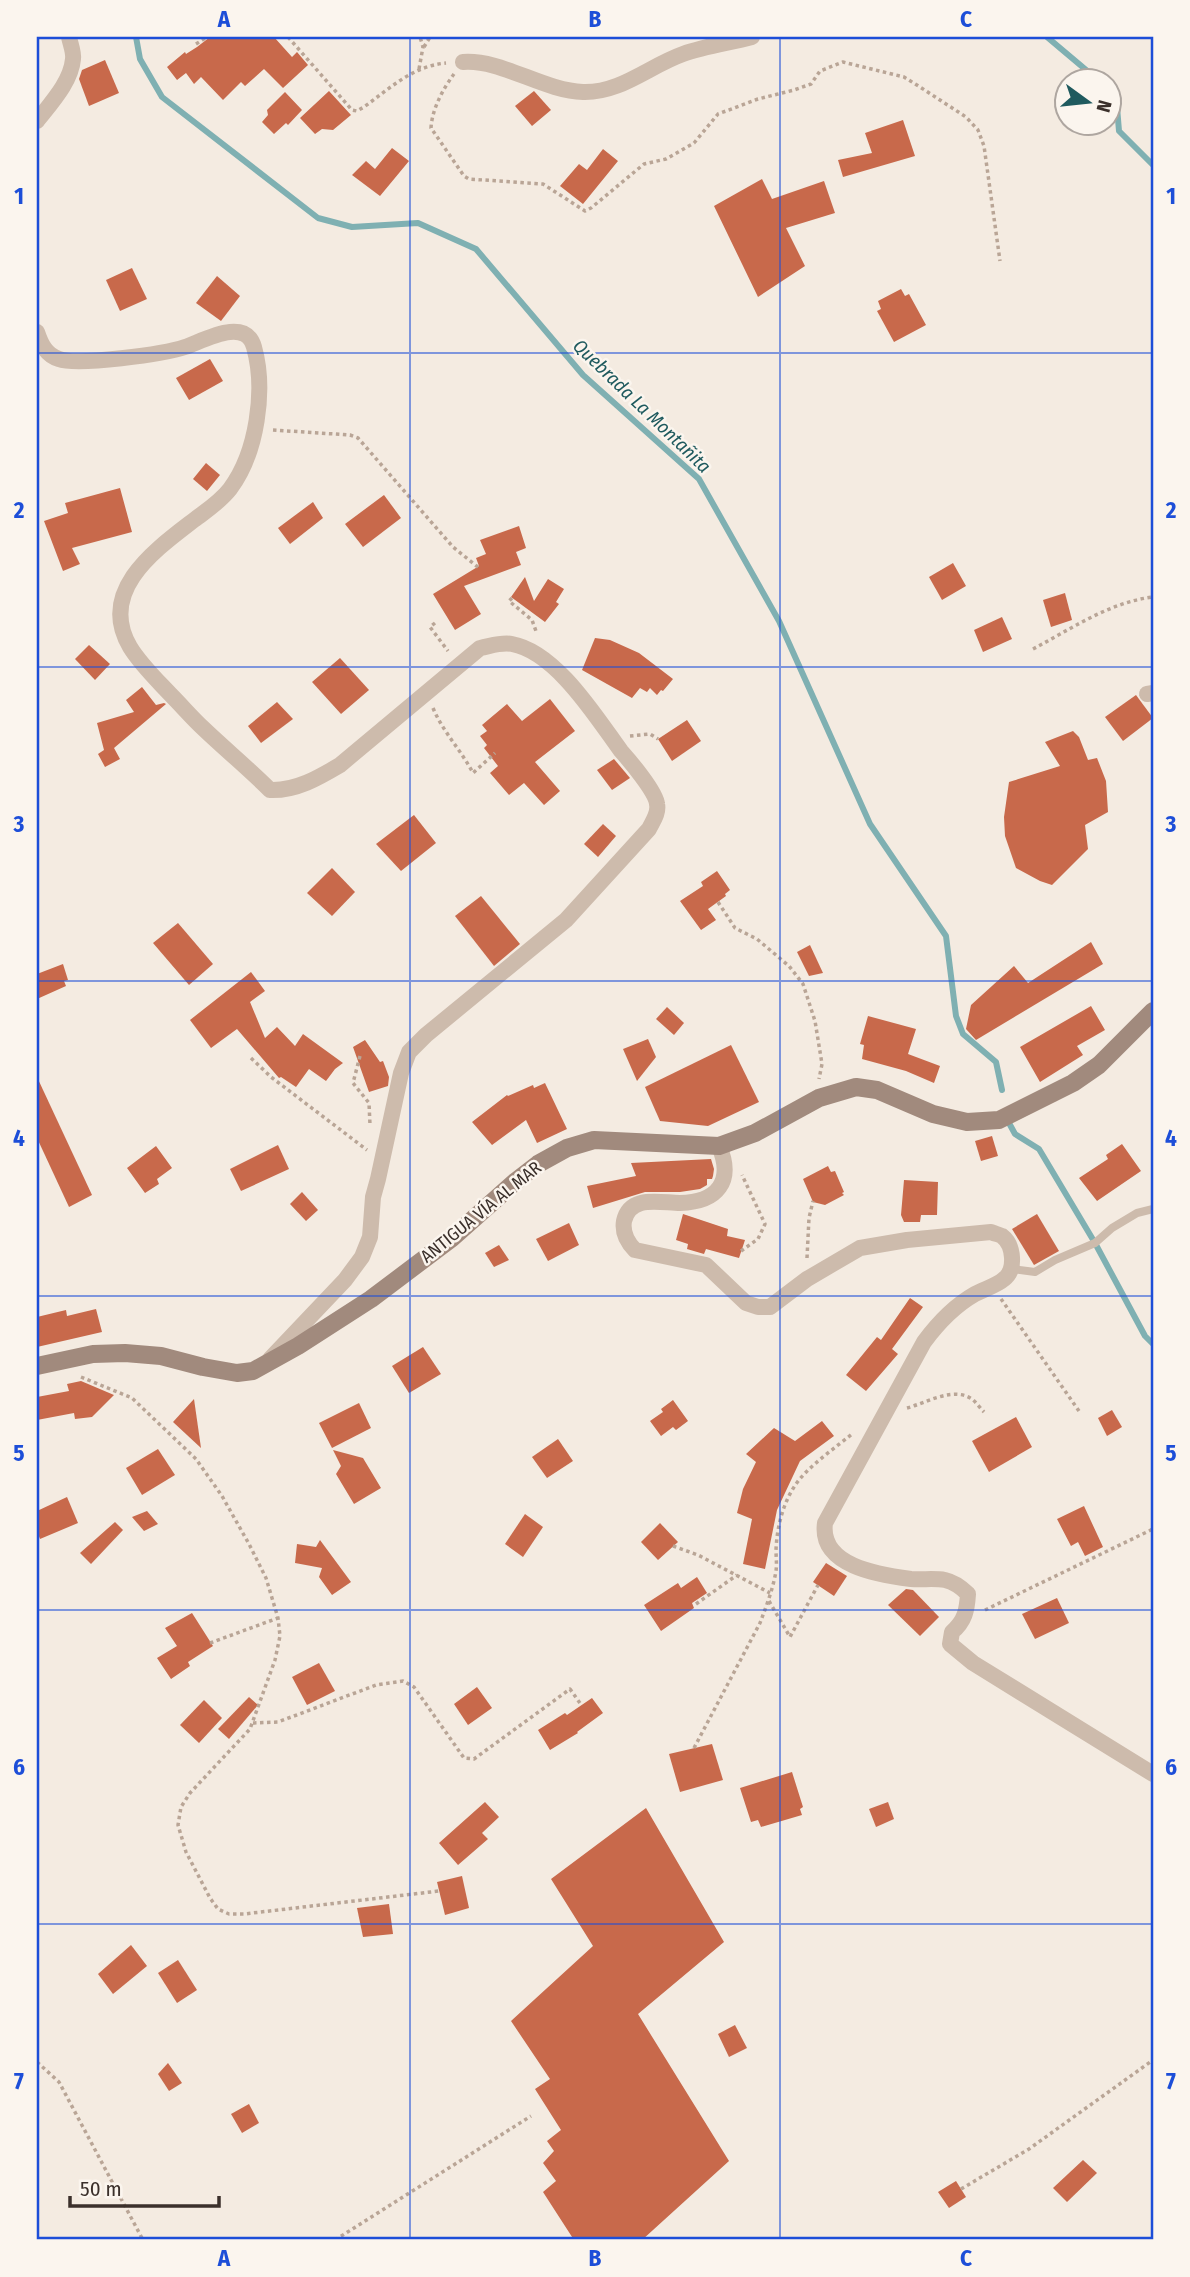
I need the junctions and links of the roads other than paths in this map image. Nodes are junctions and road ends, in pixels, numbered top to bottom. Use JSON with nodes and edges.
{"nodes":[{"id":1,"x":69,"y":37,"type":"edge"},
{"id":2,"x":751,"y":37,"type":"edge"},
{"id":3,"x":463,"y":62,"type":"road end"},
{"id":4,"x":37,"y":121,"type":"edge"},
{"id":5,"x":37,"y":332,"type":"edge"},
{"id":6,"x":1153,"y":1012,"type":"edge"},
{"id":7,"x":719,"y":1146,"type":"junction"},
{"id":8,"x":1153,"y":1209,"type":"edge"},
{"id":9,"x":1012,"y":1269,"type":"junction"},
{"id":10,"x":37,"y":1366,"type":"edge"},
{"id":11,"x":262,"y":1367,"type":"junction"},
{"id":12,"x":1153,"y":1774,"type":"edge"}],
"edges":[{"from":1,"to":4,"type":"street"},
{"from":2,"to":3,"type":"street"},
{"from":5,"to":11,"type":"street"},
{"from":6,"to":7,"type":"main road","name":"ANTIGUA VÍA AL MAR"},
{"from":7,"to":9,"type":"street"},
{"from":7,"to":11,"type":"main road","name":"ANTIGUA VÍA AL MAR"},
{"from":8,"to":9,"type":"lane"},
{"from":9,"to":12,"type":"street"},
{"from":10,"to":11,"type":"main road","name":"ANTIGUA VÍA AL MAR"}]}
